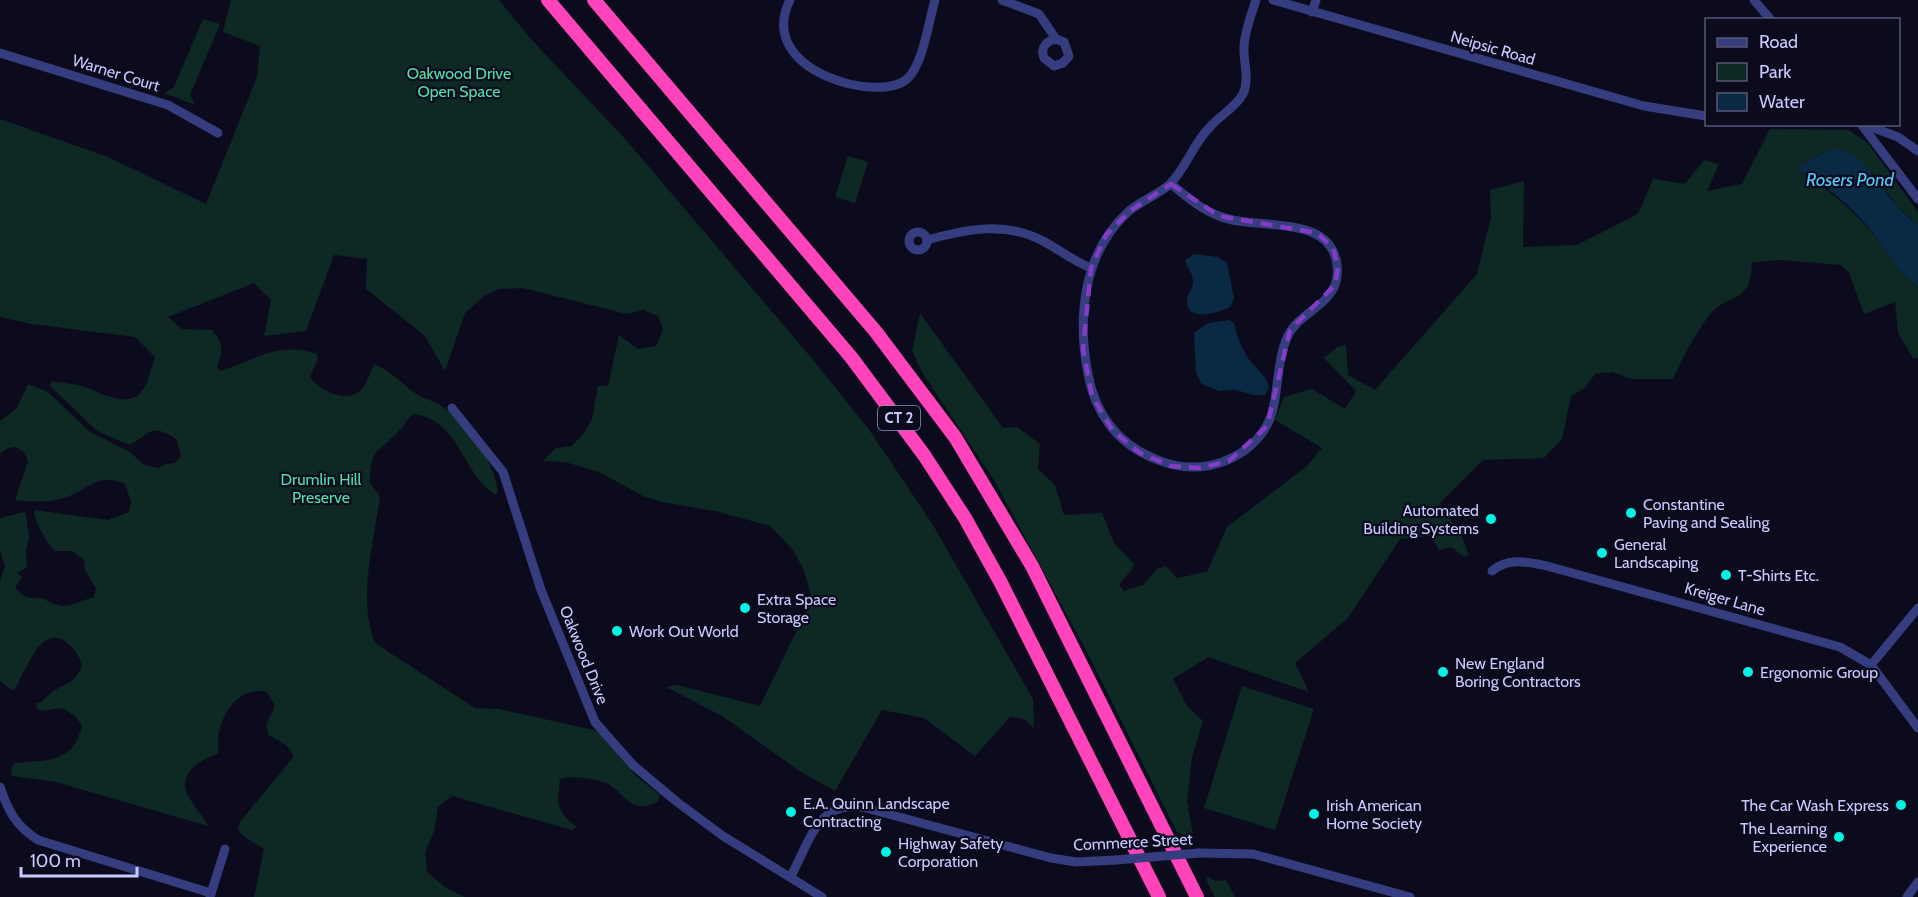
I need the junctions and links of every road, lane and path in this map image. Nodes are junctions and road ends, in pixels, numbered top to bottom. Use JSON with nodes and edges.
{"nodes":[{"id":1,"x":548,"y":0,"type":"edge"},
{"id":2,"x":594,"y":0,"type":"edge"},
{"id":3,"x":790,"y":0,"type":"edge"},
{"id":4,"x":934,"y":0,"type":"edge"},
{"id":5,"x":1004,"y":0,"type":"edge"},
{"id":6,"x":1256,"y":0,"type":"edge"},
{"id":7,"x":1273,"y":0,"type":"edge"},
{"id":8,"x":1316,"y":0,"type":"edge"},
{"id":9,"x":1754,"y":0,"type":"edge"},
{"id":10,"x":1312,"y":12,"type":"junction"},
{"id":11,"x":1769,"y":18,"type":"edge"},
{"id":12,"x":1056,"y":39,"type":"dead end"},
{"id":13,"x":0,"y":53,"type":"edge"},
{"id":14,"x":1705,"y":116,"type":"edge"},
{"id":15,"x":1863,"y":126,"type":"edge"},
{"id":16,"x":1868,"y":126,"type":"edge"},
{"id":17,"x":218,"y":133,"type":"dead end"},
{"id":18,"x":1918,"y":151,"type":"edge"},
{"id":19,"x":1171,"y":184,"type":"junction"},
{"id":20,"x":1918,"y":199,"type":"edge"},
{"id":21,"x":927,"y":240,"type":"dead end"},
{"id":22,"x":1091,"y":268,"type":"junction"},
{"id":23,"x":452,"y":408,"type":"dead end"},
{"id":24,"x":1492,"y":571,"type":"dead end"},
{"id":25,"x":1918,"y":608,"type":"edge"},
{"id":26,"x":1871,"y":665,"type":"junction"},
{"id":27,"x":1918,"y":728,"type":"edge"},
{"id":28,"x":0,"y":787,"type":"edge"},
{"id":29,"x":225,"y":849,"type":"dead end"},
{"id":30,"x":791,"y":876,"type":"junction"},
{"id":31,"x":1918,"y":882,"type":"edge"},
{"id":32,"x":211,"y":895,"type":"edge"},
{"id":33,"x":822,"y":897,"type":"edge"},
{"id":34,"x":1158,"y":897,"type":"edge"},
{"id":35,"x":1197,"y":897,"type":"edge"},
{"id":36,"x":1410,"y":897,"type":"edge"},
{"id":37,"x":1907,"y":897,"type":"edge"}],
"edges":[{"from":1,"to":34,"type":"highway","number":"CT 2"},
{"from":2,"to":35,"type":"highway","number":"CT 2"},
{"from":3,"to":4,"type":"street"},
{"from":5,"to":12,"type":"street"},
{"from":6,"to":19,"type":"street"},
{"from":7,"to":10,"type":"street","name":"Neipsic Road"},
{"from":8,"to":10,"type":"street"},
{"from":9,"to":11,"type":"street"},
{"from":10,"to":14,"type":"street","name":"Neipsic Road"},
{"from":13,"to":17,"type":"street","name":"Warner Court"},
{"from":15,"to":20,"type":"street"},
{"from":16,"to":18,"type":"street"},
{"from":19,"to":22,"type":"street"},
{"from":19,"to":22,"type":"street"},
{"from":21,"to":22,"type":"street"},
{"from":23,"to":30,"type":"street","name":"Oakwood Drive"},
{"from":24,"to":26,"type":"street","name":"Kreiger Lane"},
{"from":25,"to":26,"type":"street"},
{"from":26,"to":27,"type":"street","name":"Kreiger Lane"},
{"from":28,"to":32,"type":"street"},
{"from":29,"to":32,"type":"street"},
{"from":30,"to":33,"type":"street","name":"Oakwood Drive"},
{"from":30,"to":36,"type":"street","name":"Commerce Street","bridge":true},
{"from":31,"to":37,"type":"street"}]}
